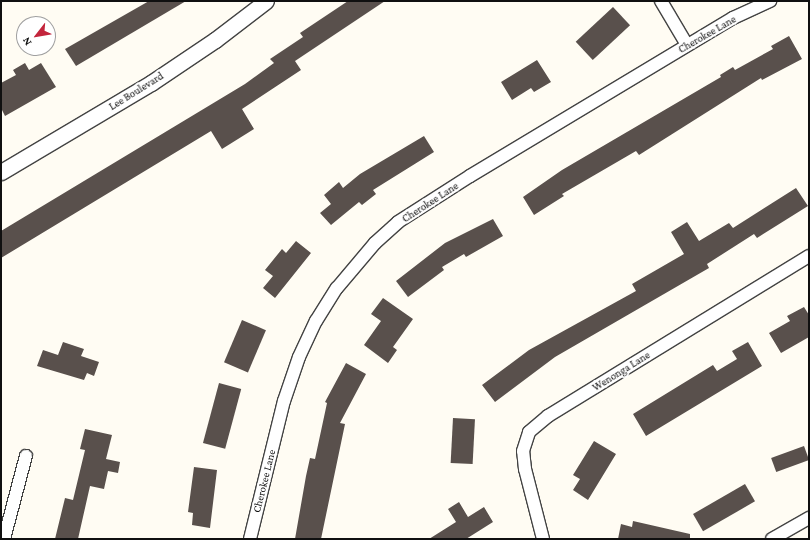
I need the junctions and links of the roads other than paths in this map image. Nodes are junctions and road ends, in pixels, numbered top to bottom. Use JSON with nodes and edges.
{"nodes":[{"id":1,"x":266,"y":1,"type":"edge"},
{"id":2,"x":661,"y":1,"type":"edge"},
{"id":3,"x":770,"y":1,"type":"edge"},
{"id":4,"x":687,"y":45,"type":"junction"},
{"id":5,"x":1,"y":172,"type":"edge"},
{"id":6,"x":809,"y":256,"type":"edge"},
{"id":7,"x":26,"y":456,"type":"dead end"},
{"id":8,"x":809,"y":518,"type":"edge"},
{"id":9,"x":4,"y":539,"type":"edge"},
{"id":10,"x":250,"y":539,"type":"edge"},
{"id":11,"x":543,"y":539,"type":"edge"},
{"id":12,"x":772,"y":539,"type":"edge"}],
"edges":[{"from":1,"to":5,"type":"street","name":"Lee Boulevard"},
{"from":2,"to":4,"type":"street"},
{"from":3,"to":4,"type":"street","name":"Cherokee Lane"},
{"from":4,"to":10,"type":"street","name":"Cherokee Lane"},
{"from":6,"to":11,"type":"street","name":"Wenonga Lane"},
{"from":7,"to":9,"type":"street"},
{"from":8,"to":12,"type":"street"}]}
